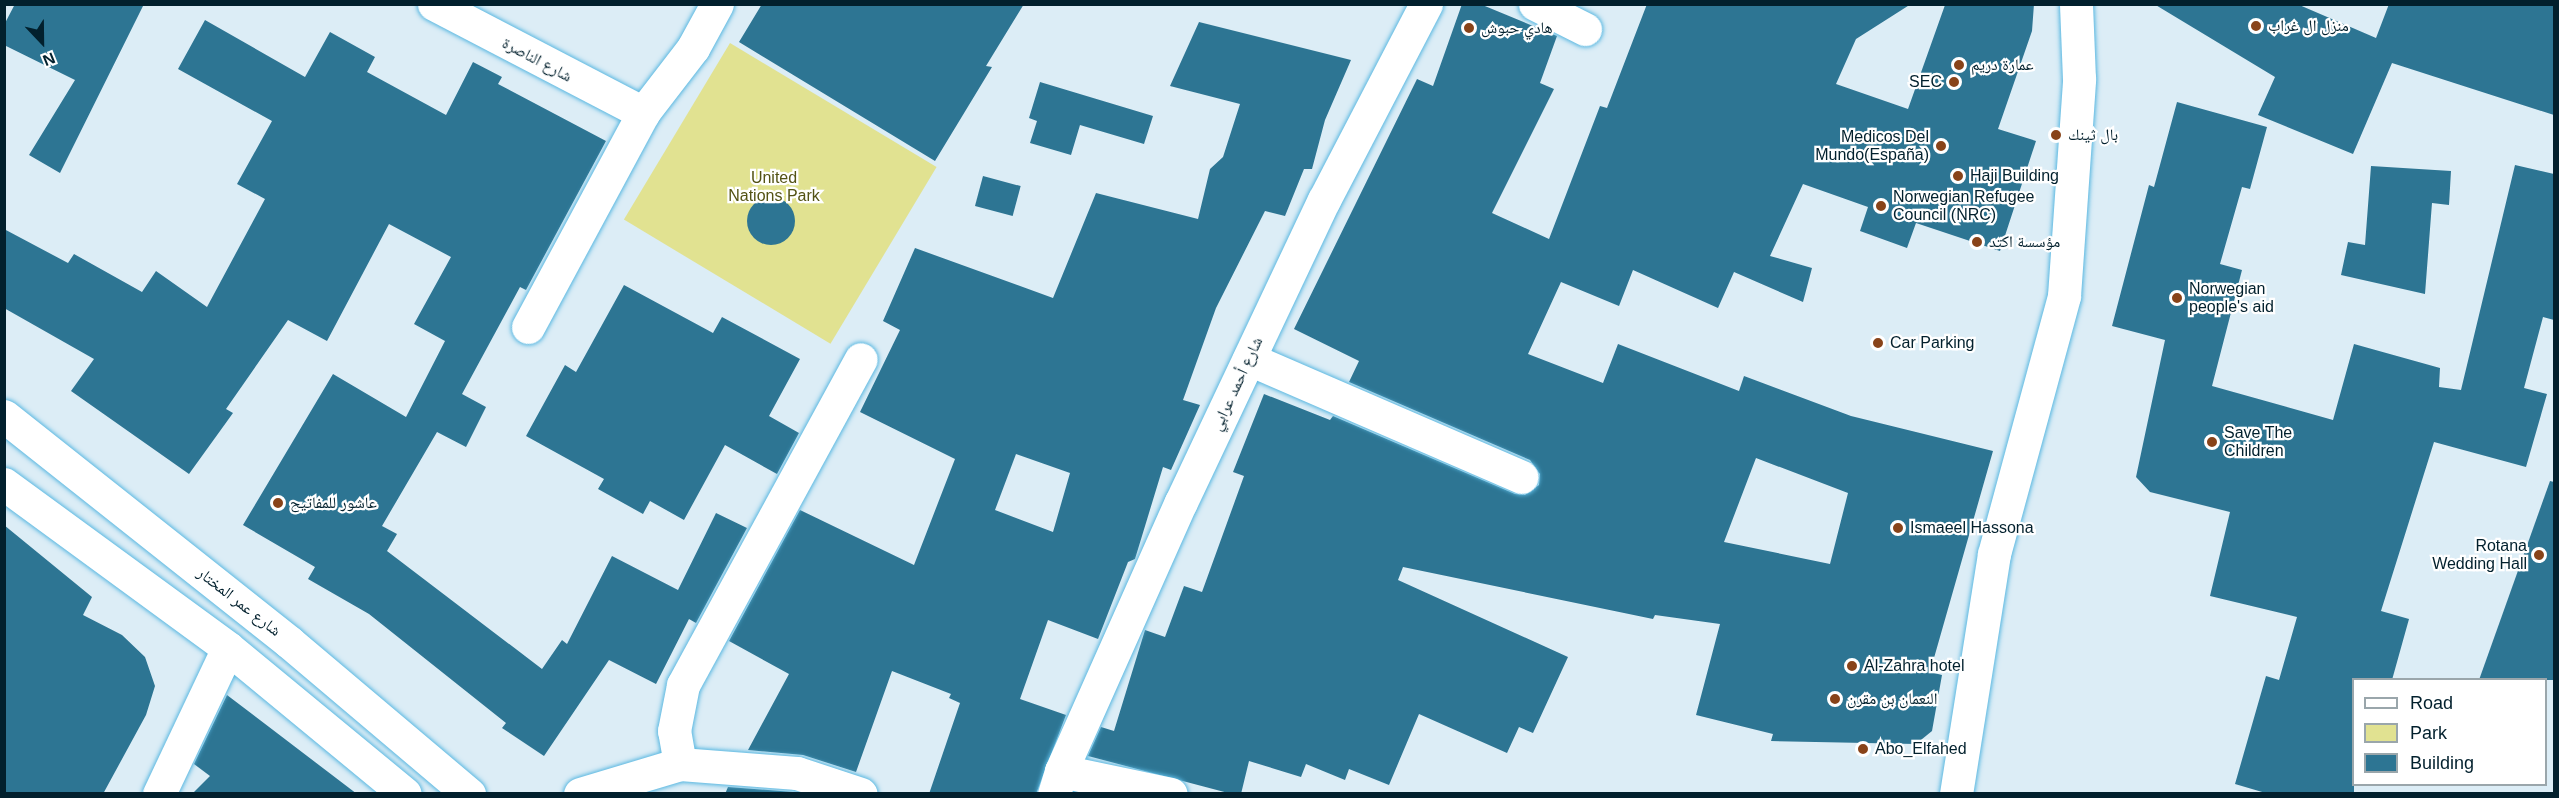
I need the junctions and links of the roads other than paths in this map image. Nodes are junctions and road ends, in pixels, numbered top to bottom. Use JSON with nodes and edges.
{"nodes":[{"id":1,"x":434,"y":4,"type":"edge"},
{"id":2,"x":717,"y":4,"type":"edge"},
{"id":3,"x":1426,"y":4,"type":"edge"},
{"id":4,"x":1535,"y":4,"type":"edge"},
{"id":5,"x":2076,"y":4,"type":"edge"},
{"id":6,"x":1585,"y":29,"type":"dead end"},
{"id":7,"x":642,"y":113,"type":"junction"},
{"id":8,"x":528,"y":327,"type":"dead end"},
{"id":9,"x":861,"y":359,"type":"dead end"},
{"id":10,"x":1249,"y":359,"type":"junction"},
{"id":11,"x":4,"y":416,"type":"edge"},
{"id":12,"x":1522,"y":477,"type":"dead end"},
{"id":13,"x":4,"y":484,"type":"edge"},
{"id":14,"x":228,"y":648,"type":"junction"},
{"id":15,"x":680,"y":764,"type":"junction"},
{"id":16,"x":1058,"y":782,"type":"edge"},
{"id":17,"x":159,"y":794,"type":"edge"},
{"id":18,"x":405,"y":794,"type":"edge"},
{"id":19,"x":469,"y":794,"type":"edge"},
{"id":20,"x":580,"y":794,"type":"edge"},
{"id":21,"x":861,"y":794,"type":"edge"},
{"id":22,"x":1171,"y":794,"type":"edge"},
{"id":23,"x":1956,"y":794,"type":"edge"}],
"edges":[{"from":1,"to":7,"type":"street","name":"شارع الناصرة"},
{"from":2,"to":7,"type":"street"},
{"from":3,"to":10,"type":"street","name":"شارع أحمد عرابي"},
{"from":4,"to":6,"type":"street"},
{"from":5,"to":23,"type":"street"},
{"from":7,"to":8,"type":"street"},
{"from":9,"to":15,"type":"street"},
{"from":10,"to":12,"type":"street"},
{"from":10,"to":16,"type":"street","name":"شارع أحمد عرابي"},
{"from":11,"to":19,"type":"street","name":"شارع عمر المختار"},
{"from":13,"to":14,"type":"street"},
{"from":14,"to":17,"type":"street"},
{"from":14,"to":18,"type":"street"},
{"from":15,"to":20,"type":"street"},
{"from":15,"to":21,"type":"street"},
{"from":16,"to":22,"type":"street"}]}
